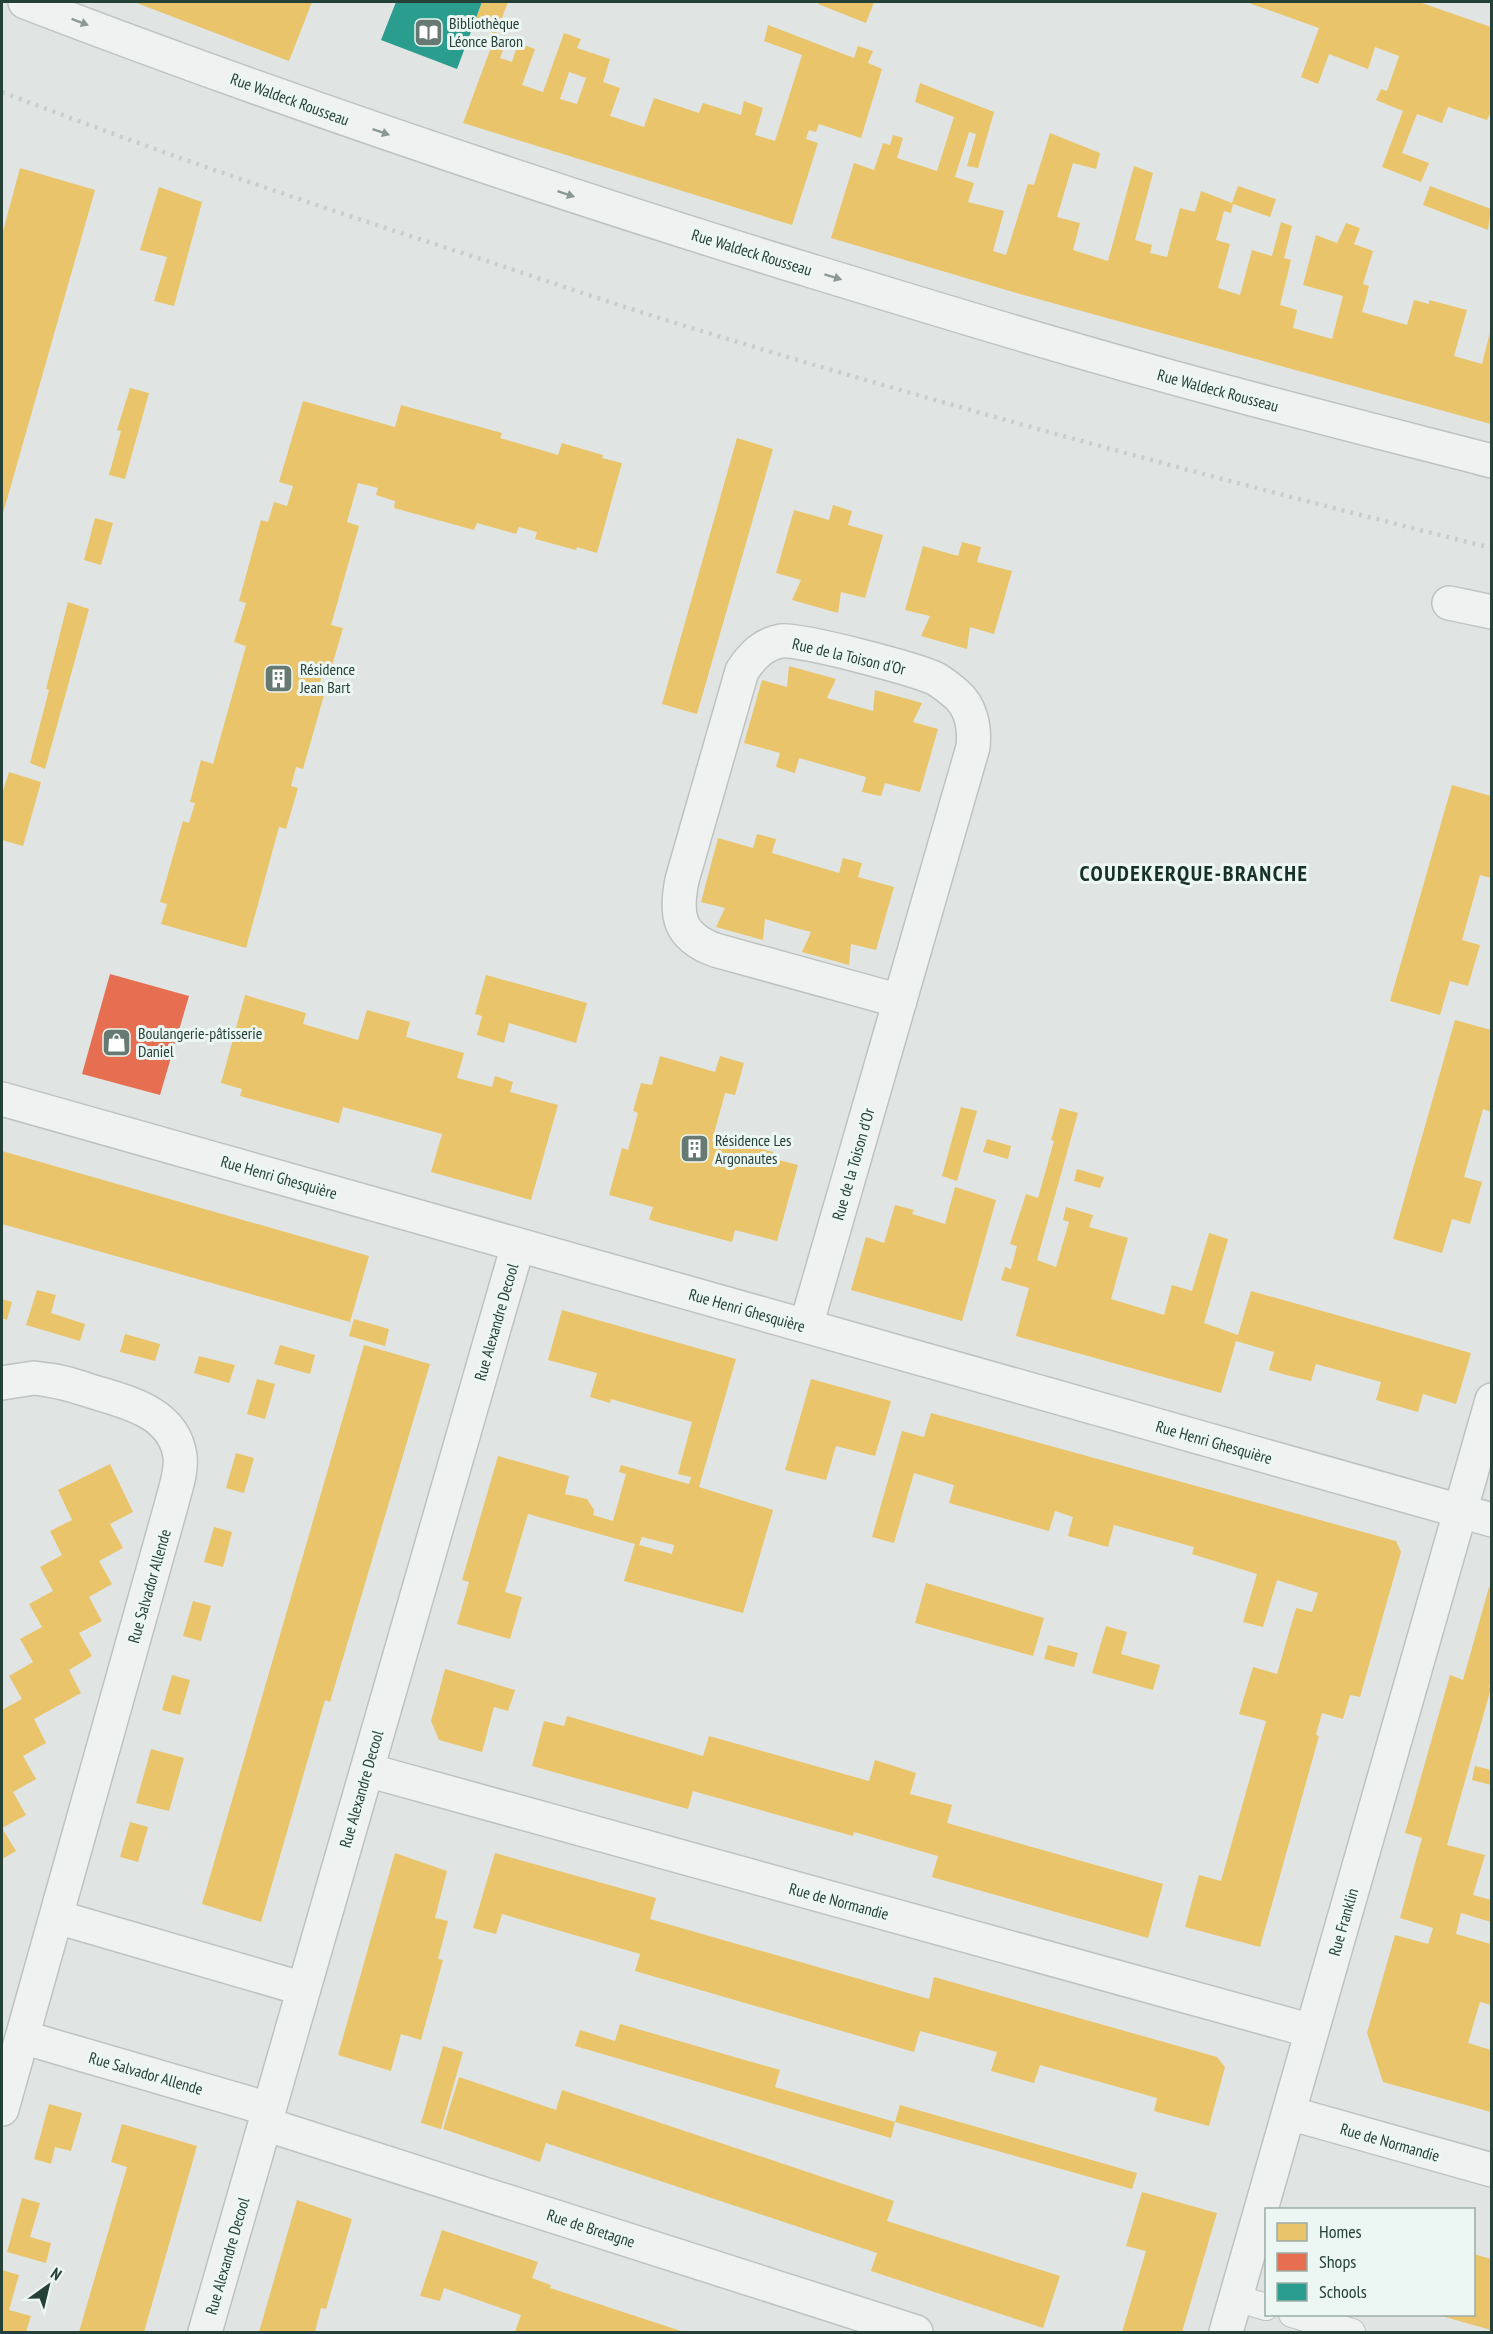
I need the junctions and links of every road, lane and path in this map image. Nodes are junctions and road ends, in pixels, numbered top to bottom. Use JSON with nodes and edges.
{"nodes":[{"id":1,"x":25,"y":2,"type":"edge"},
{"id":2,"x":1491,"y":461,"type":"edge"},
{"id":3,"x":1449,"y":603,"type":"dead end"},
{"id":4,"x":1491,"y":612,"type":"edge"},
{"id":5,"x":900,"y":1001,"type":"junction"},
{"id":6,"x":2,"y":1099,"type":"edge"},
{"id":7,"x":518,"y":1245,"type":"junction"},
{"id":8,"x":806,"y":1326,"type":"junction"},
{"id":9,"x":2,"y":1383,"type":"edge"},
{"id":10,"x":1491,"y":1400,"type":"edge"},
{"id":11,"x":1460,"y":1511,"type":"junction"},
{"id":12,"x":1491,"y":1520,"type":"edge"},
{"id":13,"x":367,"y":1770,"type":"junction"},
{"id":14,"x":57,"y":1917,"type":"junction"},
{"id":15,"x":304,"y":1989,"type":"junction"},
{"id":16,"x":1312,"y":2031,"type":"junction"},
{"id":17,"x":22,"y":2037,"type":"junction"},
{"id":18,"x":2,"y":2109,"type":"edge"},
{"id":19,"x":1289,"y":2114,"type":"junction"},
{"id":20,"x":267,"y":2116,"type":"junction"},
{"id":21,"x":1491,"y":2170,"type":"edge"},
{"id":22,"x":1270,"y":2208,"type":"edge"},
{"id":23,"x":1265,"y":2233,"type":"edge"},
{"id":24,"x":1251,"y":2302,"type":"edge"},
{"id":25,"x":1299,"y":2316,"type":"edge"},
{"id":26,"x":205,"y":2332,"type":"edge"},
{"id":27,"x":916,"y":2332,"type":"edge"},
{"id":28,"x":1226,"y":2332,"type":"edge"},
{"id":29,"x":1352,"y":2332,"type":"edge"}],
"edges":[{"from":1,"to":2,"type":"street","name":"Rue Waldeck Rousseau","one_way":true},
{"from":3,"to":4,"type":"street"},
{"from":5,"to":5,"type":"street","name":"Rue de la Toison d'Or"},
{"from":5,"to":8,"type":"street","name":"Rue de la Toison d'Or"},
{"from":6,"to":7,"type":"street","name":"Rue Henri Ghesquière"},
{"from":7,"to":8,"type":"street","name":"Rue Henri Ghesquière"},
{"from":7,"to":13,"type":"street","name":"Rue Alexandre Decool"},
{"from":8,"to":11,"type":"street","name":"Rue Henri Ghesquière"},
{"from":9,"to":14,"type":"street","name":"Rue Salvador Allende"},
{"from":10,"to":11,"type":"street","name":"Rue Franklin"},
{"from":11,"to":12,"type":"street","name":"Rue Henri Ghesquière"},
{"from":11,"to":16,"type":"street","name":"Rue Franklin"},
{"from":13,"to":15,"type":"street","name":"Rue Alexandre Decool"},
{"from":13,"to":16,"type":"street","name":"Rue de Normandie"},
{"from":14,"to":15,"type":"street"},
{"from":14,"to":17,"type":"street","name":"Rue Salvador Allende"},
{"from":15,"to":20,"type":"street","name":"Rue Alexandre Decool"},
{"from":16,"to":19,"type":"street","name":"Rue Franklin"},
{"from":17,"to":18,"type":"street","name":"Rue Salvador Allende"},
{"from":17,"to":20,"type":"street","name":"Rue Salvador Allende"},
{"from":19,"to":21,"type":"street","name":"Rue de Normandie"},
{"from":19,"to":22,"type":"street","name":"Rue Franklin"},
{"from":20,"to":26,"type":"street","name":"Rue Alexandre Decool"},
{"from":20,"to":27,"type":"street","name":"Rue de Bretagne"},
{"from":23,"to":24,"type":"street","name":"Rue Franklin"},
{"from":24,"to":28,"type":"street","name":"Rue Franklin"},
{"from":25,"to":29,"type":"lane"}]}
